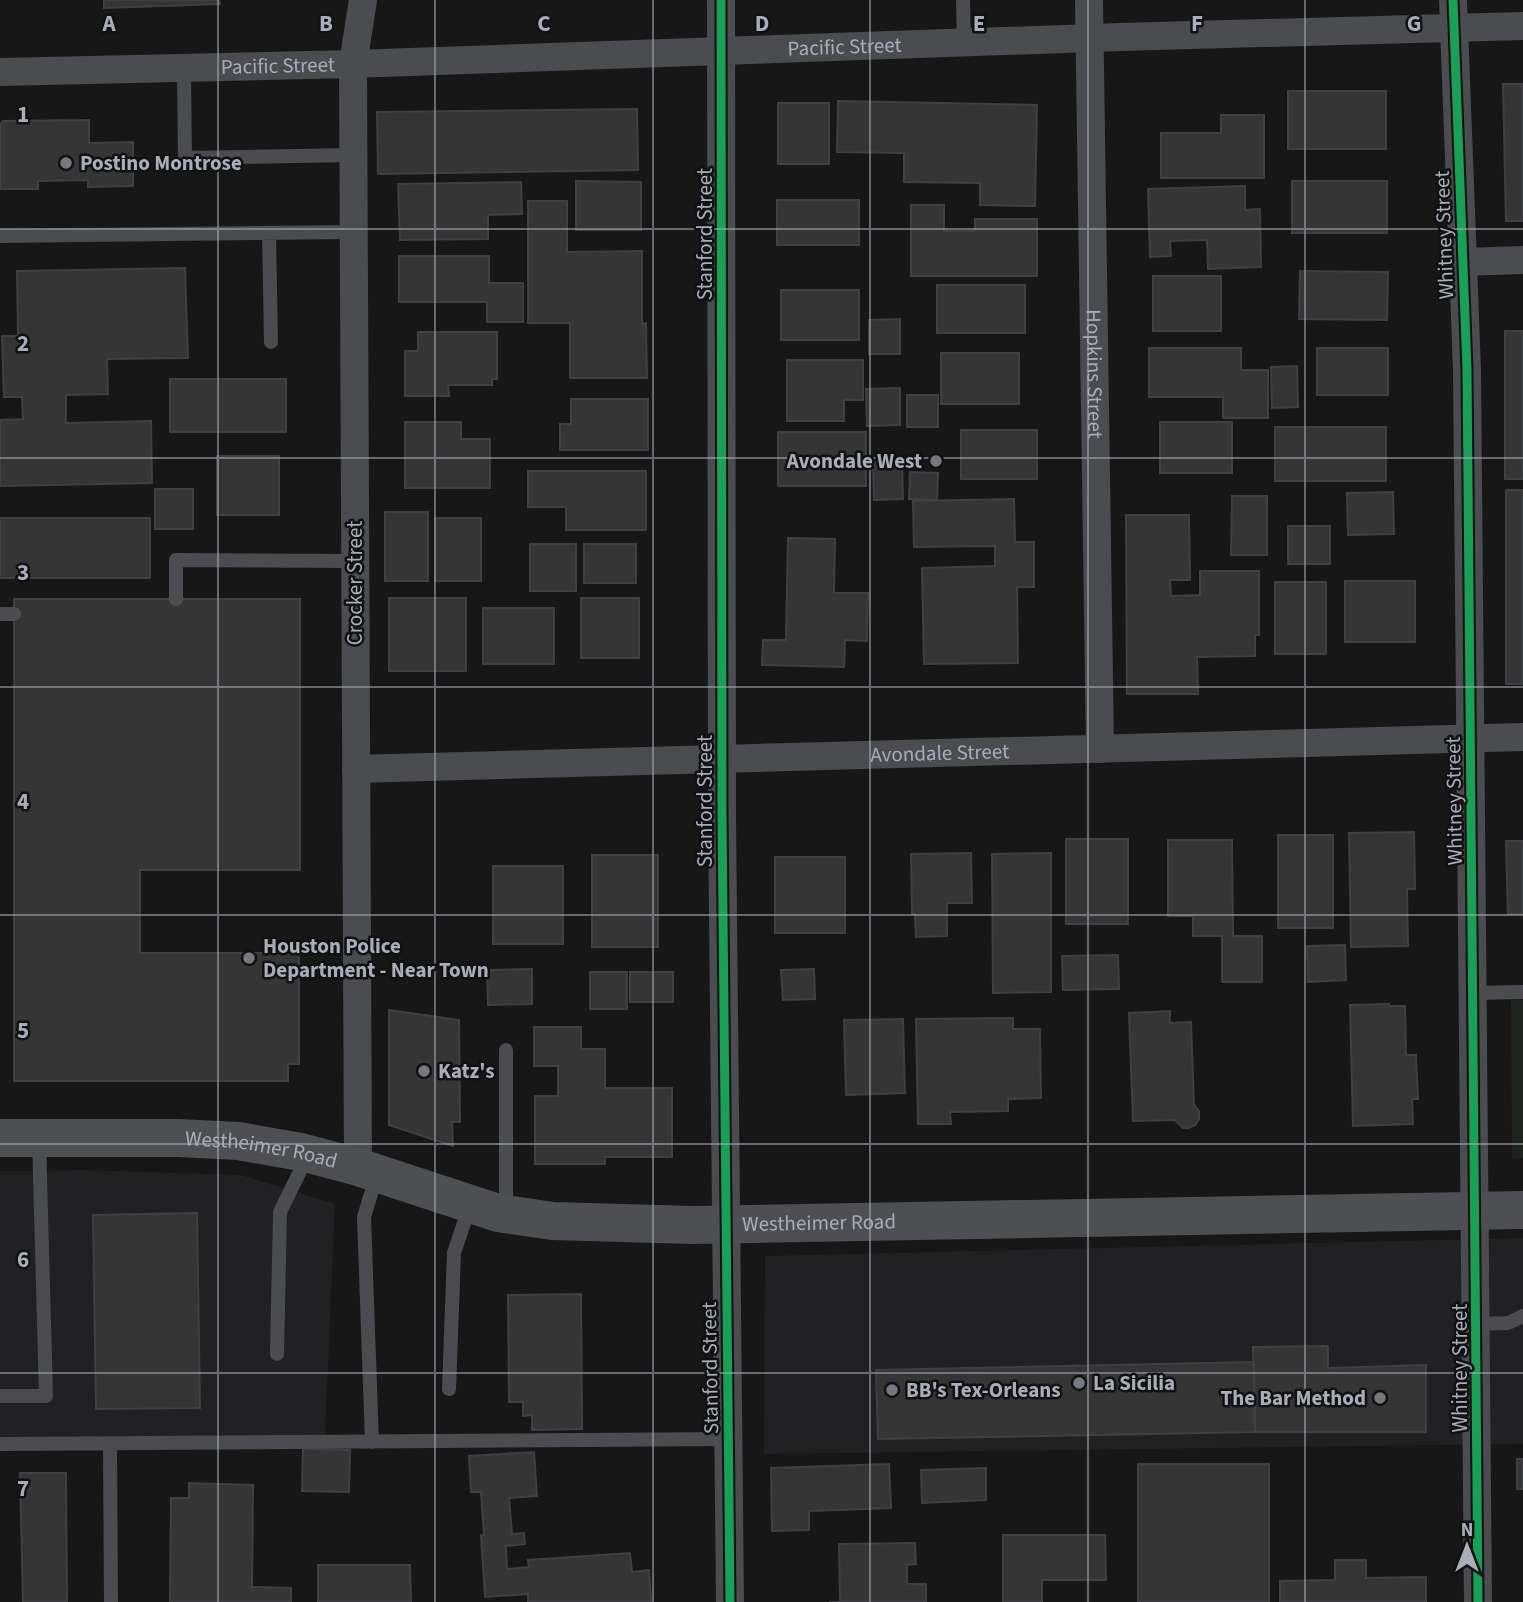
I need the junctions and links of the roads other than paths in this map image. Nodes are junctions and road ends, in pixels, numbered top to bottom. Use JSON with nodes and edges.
{"nodes":[{"id":1,"x":363,"y":0,"type":"edge"},
{"id":2,"x":721,"y":0,"type":"edge"},
{"id":3,"x":963,"y":0,"type":"edge"},
{"id":4,"x":1089,"y":0,"type":"edge"},
{"id":5,"x":1453,"y":14,"type":"edge"},
{"id":6,"x":1523,"y":26,"type":"edge"},
{"id":7,"x":1090,"y":38,"type":"junction"},
{"id":8,"x":964,"y":43,"type":"junction"},
{"id":9,"x":722,"y":50,"type":"junction"},
{"id":10,"x":353,"y":64,"type":"junction"},
{"id":11,"x":184,"y":69,"type":"junction"},
{"id":12,"x":0,"y":72,"type":"edge"},
{"id":13,"x":353,"y":155,"type":"junction"},
{"id":14,"x":353,"y":232,"type":"junction"},
{"id":15,"x":269,"y":233,"type":"junction"},
{"id":16,"x":0,"y":236,"type":"edge"},
{"id":17,"x":1523,"y":260,"type":"edge"},
{"id":18,"x":1463,"y":262,"type":"junction"},
{"id":19,"x":271,"y":342,"type":"dead end"},
{"id":20,"x":355,"y":561,"type":"junction"},
{"id":21,"x":176,"y":599,"type":"dead end"},
{"id":22,"x":1523,"y":737,"type":"edge"},
{"id":23,"x":1471,"y":739,"type":"junction"},
{"id":24,"x":1100,"y":749,"type":"junction"},
{"id":25,"x":722,"y":759,"type":"junction"},
{"id":26,"x":356,"y":769,"type":"junction"},
{"id":27,"x":1523,"y":992,"type":"edge"},
{"id":28,"x":1474,"y":993,"type":"junction"},
{"id":29,"x":506,"y":1050,"type":"dead end"},
{"id":30,"x":0,"y":1138,"type":"edge"},
{"id":31,"x":39,"y":1138,"type":"junction"},
{"id":32,"x":308,"y":1154,"type":"junction"},
{"id":33,"x":367,"y":1170,"type":"junction"},
{"id":34,"x":470,"y":1203,"type":"junction"},
{"id":35,"x":1523,"y":1210,"type":"edge"},
{"id":36,"x":1476,"y":1211,"type":"junction"},
{"id":37,"x":506,"y":1214,"type":"junction"},
{"id":38,"x":725,"y":1224,"type":"junction"},
{"id":39,"x":1523,"y":1316,"type":"edge"},
{"id":40,"x":1477,"y":1324,"type":"junction"},
{"id":41,"x":277,"y":1354,"type":"dead end"},
{"id":42,"x":449,"y":1389,"type":"dead end"},
{"id":43,"x":0,"y":1396,"type":"edge"},
{"id":44,"x":728,"y":1439,"type":"junction"},
{"id":45,"x":372,"y":1442,"type":"junction"},
{"id":46,"x":0,"y":1444,"type":"edge"},
{"id":47,"x":110,"y":1444,"type":"junction"},
{"id":48,"x":111,"y":1602,"type":"edge"},
{"id":49,"x":730,"y":1602,"type":"edge"},
{"id":50,"x":1478,"y":1602,"type":"edge"}],
"edges":[{"from":1,"to":10,"type":"street","name":"Crocker Street"},
{"from":2,"to":9,"type":"street","name":"Stanford Street"},
{"from":3,"to":8,"type":"lane"},
{"from":4,"to":7,"type":"street","name":"Hopkins Street"},
{"from":5,"to":6,"type":"street","name":"Pacific Street"},
{"from":5,"to":7,"type":"street","name":"Pacific Street"},
{"from":5,"to":18,"type":"street","name":"Whitney Street"},
{"from":7,"to":8,"type":"street","name":"Pacific Street"},
{"from":7,"to":24,"type":"street","name":"Hopkins Street"},
{"from":8,"to":9,"type":"street","name":"Pacific Street"},
{"from":9,"to":10,"type":"street","name":"Pacific Street"},
{"from":9,"to":25,"type":"street","name":"Stanford Street"},
{"from":10,"to":11,"type":"street","name":"Pacific Street"},
{"from":10,"to":13,"type":"street","name":"Crocker Street"},
{"from":11,"to":12,"type":"street","name":"Pacific Street"},
{"from":11,"to":13,"type":"lane"},
{"from":13,"to":14,"type":"street","name":"Crocker Street"},
{"from":14,"to":15,"type":"lane"},
{"from":14,"to":20,"type":"street","name":"Crocker Street"},
{"from":15,"to":16,"type":"lane"},
{"from":15,"to":19,"type":"lane"},
{"from":17,"to":18,"type":"street"},
{"from":18,"to":23,"type":"street","name":"Whitney Street"},
{"from":20,"to":21,"type":"lane"},
{"from":20,"to":26,"type":"street","name":"Crocker Street"},
{"from":22,"to":23,"type":"street","name":"Avondale Street"},
{"from":23,"to":24,"type":"street","name":"Avondale Street"},
{"from":23,"to":28,"type":"street","name":"Whitney Street"},
{"from":24,"to":25,"type":"street","name":"Avondale Street"},
{"from":25,"to":26,"type":"street","name":"Avondale Street"},
{"from":25,"to":38,"type":"street","name":"Stanford Street"},
{"from":26,"to":33,"type":"street","name":"Crocker Street"},
{"from":27,"to":28,"type":"lane"},
{"from":28,"to":36,"type":"street","name":"Whitney Street"},
{"from":29,"to":37,"type":"lane"},
{"from":30,"to":31,"type":"main road","name":"Westheimer Road"},
{"from":31,"to":32,"type":"main road","name":"Westheimer Road"},
{"from":31,"to":43,"type":"lane"},
{"from":32,"to":33,"type":"main road","name":"Westheimer Road"},
{"from":32,"to":41,"type":"lane"},
{"from":33,"to":34,"type":"main road","name":"Westheimer Road"},
{"from":33,"to":45,"type":"lane"},
{"from":34,"to":37,"type":"main road","name":"Westheimer Road"},
{"from":34,"to":42,"type":"lane"},
{"from":35,"to":36,"type":"main road","name":"Westheimer Road"},
{"from":36,"to":38,"type":"main road","name":"Westheimer Road"},
{"from":36,"to":40,"type":"street","name":"Whitney Street"},
{"from":37,"to":38,"type":"main road","name":"Westheimer Road"},
{"from":38,"to":44,"type":"street","name":"Stanford Street"},
{"from":39,"to":40,"type":"lane"},
{"from":40,"to":50,"type":"street","name":"Whitney Street"},
{"from":44,"to":45,"type":"lane"},
{"from":44,"to":49,"type":"street","name":"Stanford Street"},
{"from":45,"to":47,"type":"lane"},
{"from":46,"to":47,"type":"lane"},
{"from":47,"to":48,"type":"lane"}]}
